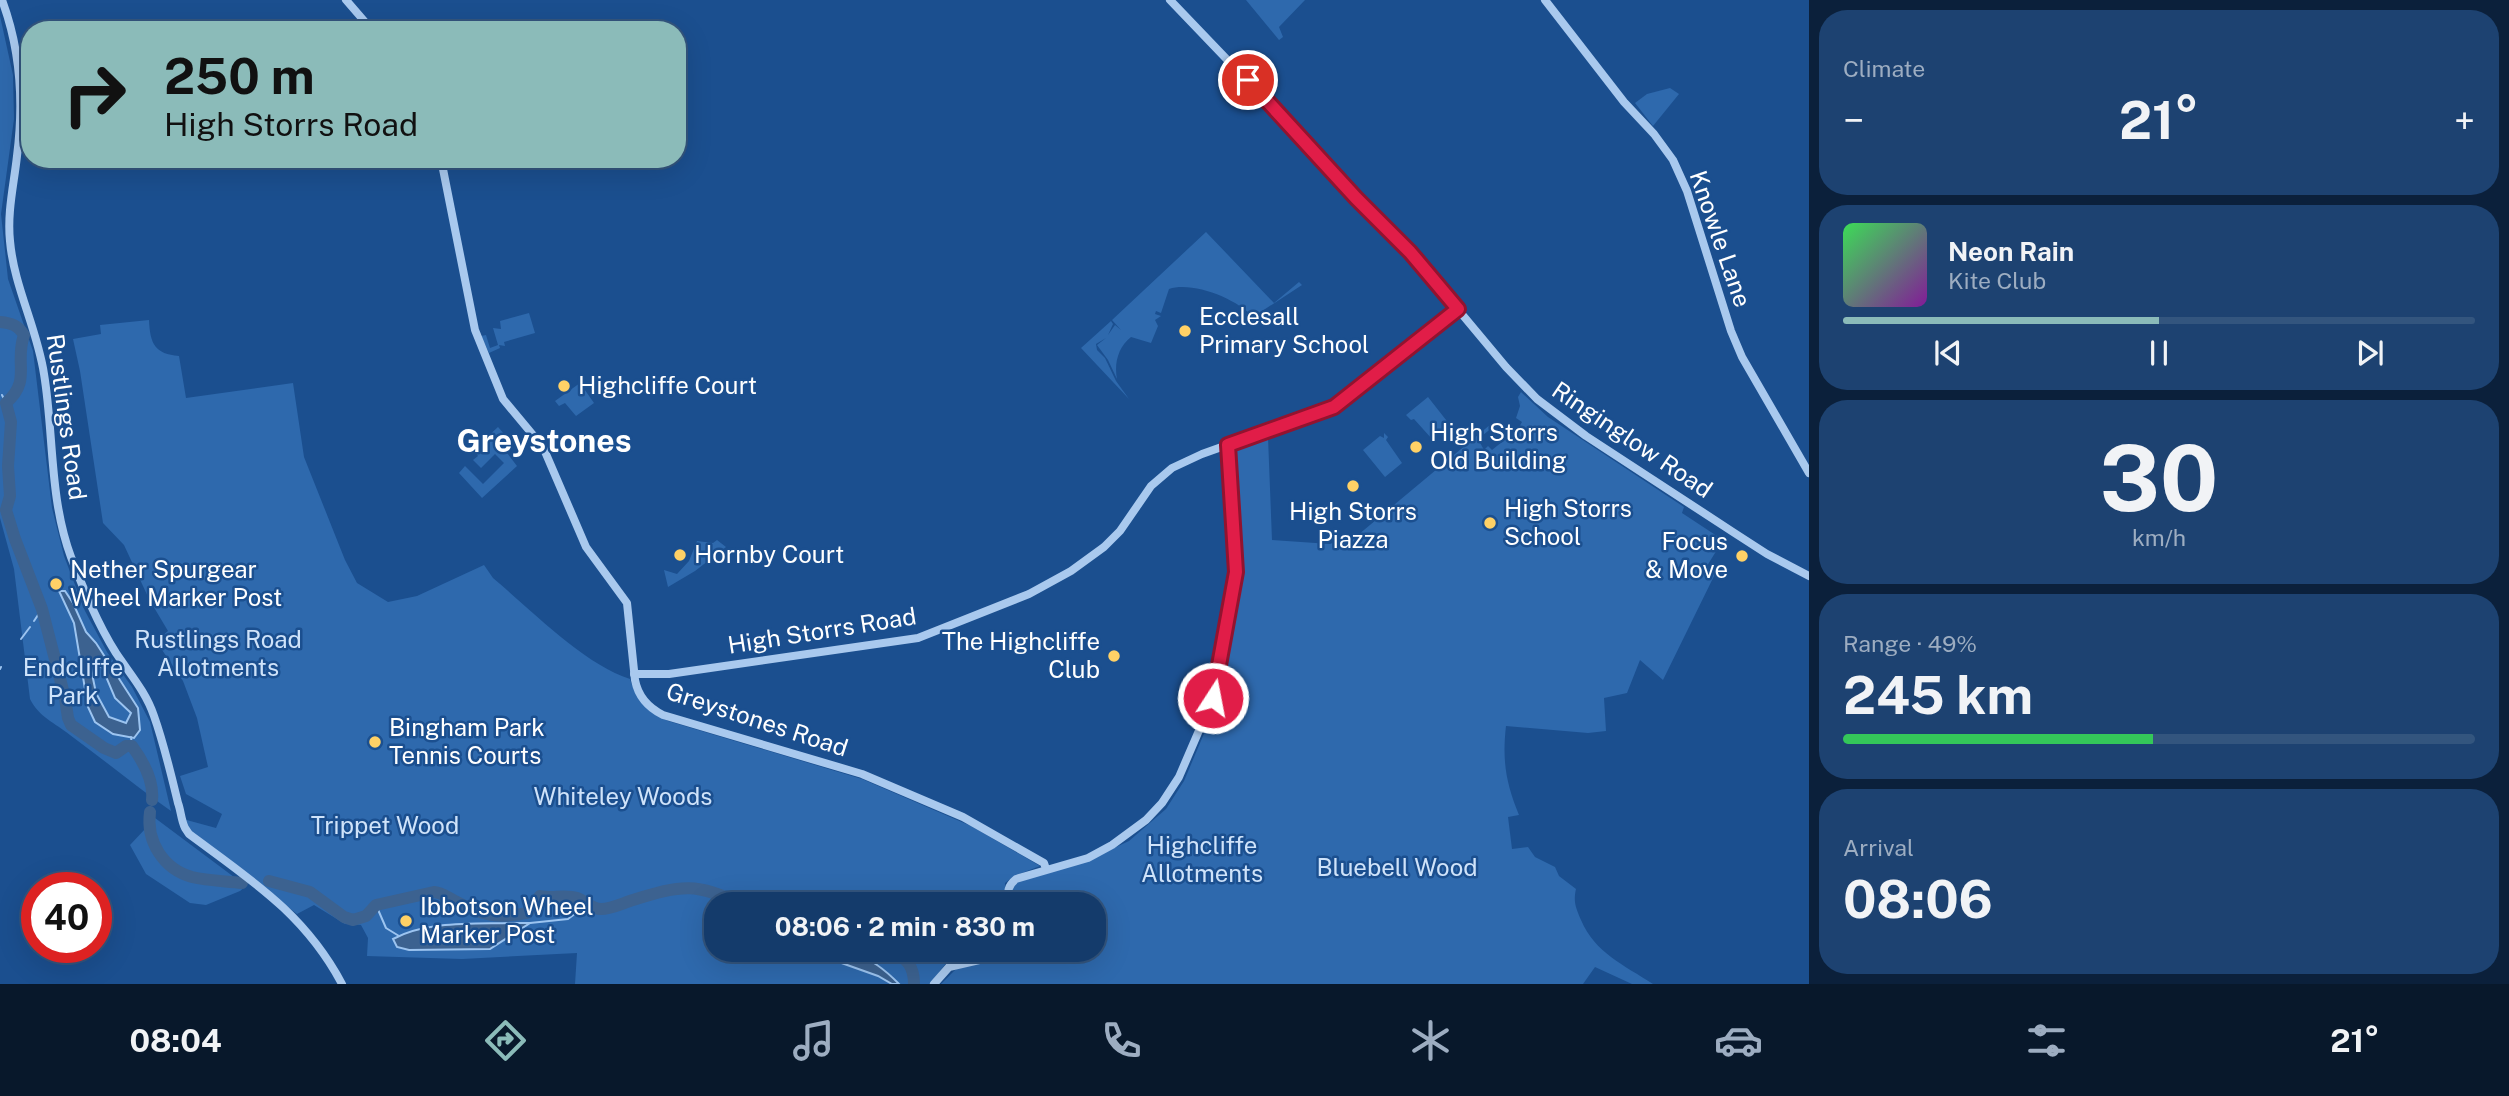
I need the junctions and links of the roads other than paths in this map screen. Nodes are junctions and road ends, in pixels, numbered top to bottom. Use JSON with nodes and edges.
{"nodes":[{"id":1,"x":2,"y":0,"type":"edge"},
{"id":2,"x":346,"y":0,"type":"edge"},
{"id":3,"x":1170,"y":0,"type":"edge"},
{"id":4,"x":1545,"y":0,"type":"edge"},
{"id":5,"x":364,"y":21,"type":"edge"},
{"id":6,"x":443,"y":168,"type":"edge"},
{"id":7,"x":1458,"y":309,"type":"junction"},
{"id":8,"x":1228,"y":445,"type":"junction"},
{"id":9,"x":1809,"y":473,"type":"edge"},
{"id":10,"x":1809,"y":576,"type":"edge"},
{"id":11,"x":634,"y":674,"type":"junction"},
{"id":12,"x":1046,"y":869,"type":"junction"},
{"id":13,"x":1007,"y":892,"type":"edge"},
{"id":14,"x":967,"y":962,"type":"edge"},
{"id":15,"x":342,"y":984,"type":"edge"},
{"id":16,"x":934,"y":984,"type":"edge"}],
"edges":[{"from":1,"to":15,"type":"street","name":"Rustlings Road"},
{"from":2,"to":5,"type":"street"},
{"from":3,"to":7,"type":"street","name":"Ringinglow Road"},
{"from":4,"to":9,"type":"street","name":"Knowle Lane"},
{"from":6,"to":11,"type":"street","name":"Greystones Road"},
{"from":7,"to":8,"type":"street","name":"High Storrs Road"},
{"from":7,"to":10,"type":"street","name":"Ringinglow Road"},
{"from":8,"to":11,"type":"street","name":"High Storrs Road"},
{"from":8,"to":12,"type":"street"},
{"from":11,"to":12,"type":"street","name":"Greystones Road"},
{"from":12,"to":13,"type":"street"},
{"from":14,"to":16,"type":"street"}]}
